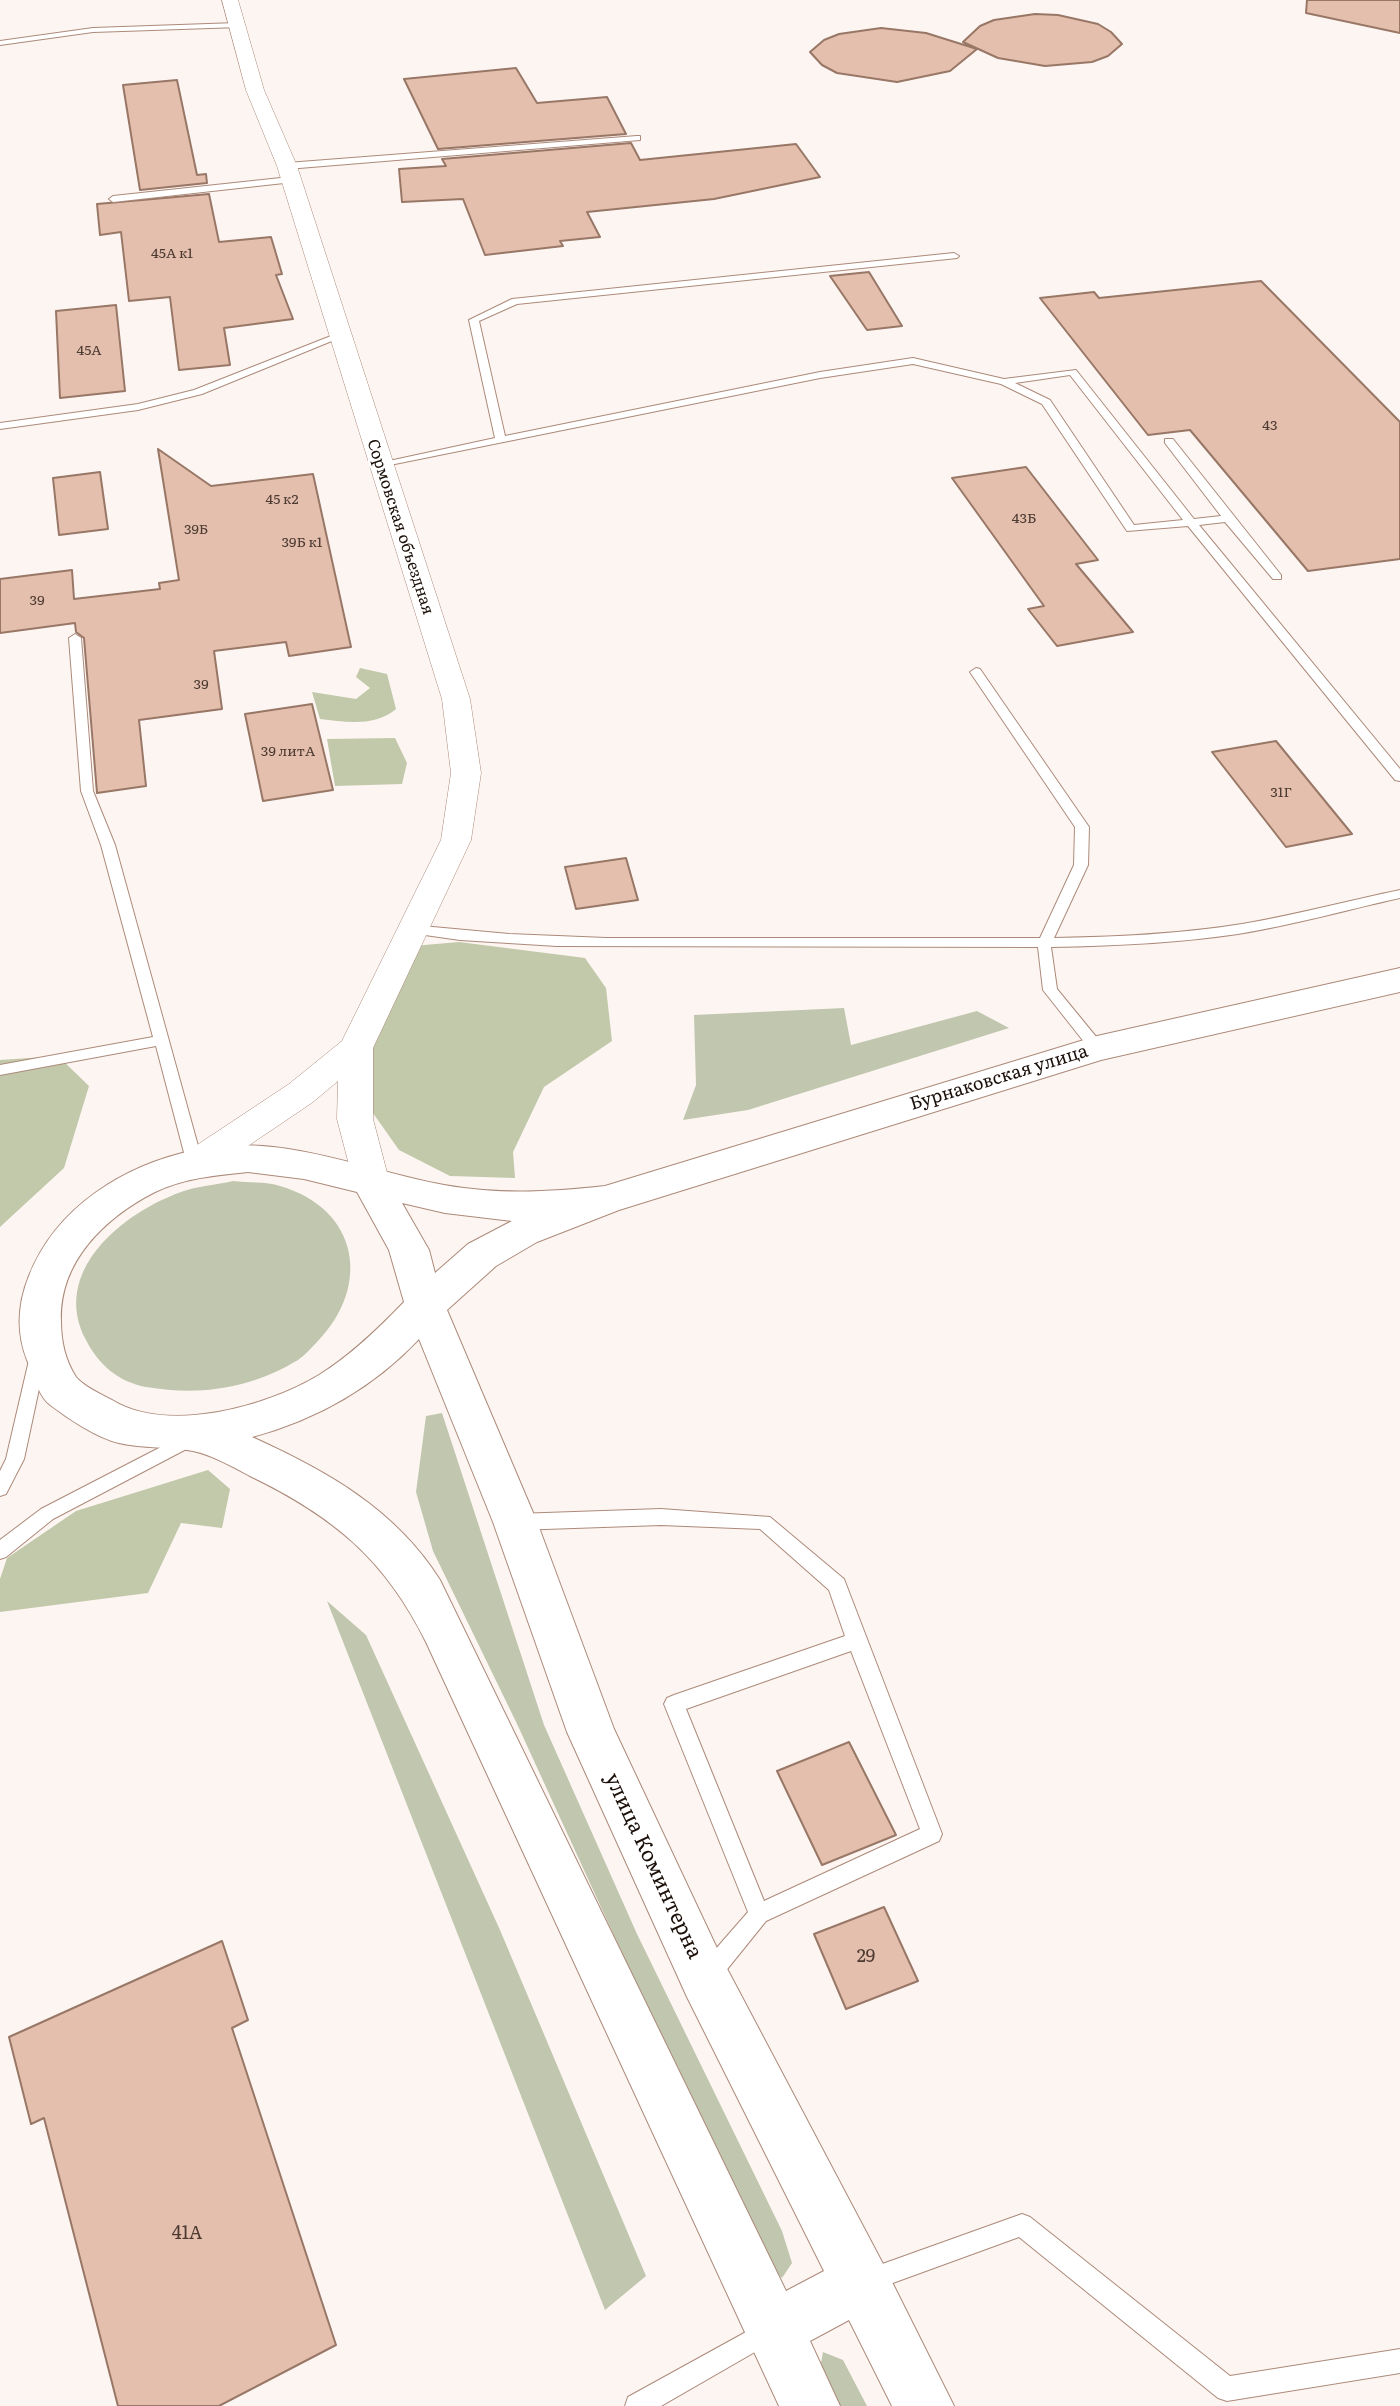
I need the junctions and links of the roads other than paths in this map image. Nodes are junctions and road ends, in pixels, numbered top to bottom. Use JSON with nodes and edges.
{"nodes":[{"id":1,"x":233,"y":12,"type":"edge"},
{"id":2,"x":0,"y":43,"type":"edge"},
{"id":3,"x":637,"y":138,"type":"dead end"},
{"id":4,"x":289,"y":173,"type":"junction"},
{"id":5,"x":113,"y":199,"type":"dead end"},
{"id":6,"x":954,"y":257,"type":"dead end"},
{"id":7,"x":340,"y":336,"type":"junction"},
{"id":8,"x":1004,"y":382,"type":"junction"},
{"id":9,"x":0,"y":426,"type":"edge"},
{"id":10,"x":501,"y":440,"type":"junction"},
{"id":11,"x":1169,"y":441,"type":"dead end"},
{"id":12,"x":380,"y":464,"type":"junction"},
{"id":13,"x":1228,"y":518,"type":"junction"},
{"id":14,"x":1190,"y":522,"type":"junction"},
{"id":15,"x":1277,"y":577,"type":"dead end"},
{"id":16,"x":75,"y":638,"type":"dead end"},
{"id":17,"x":976,"y":672,"type":"dead end"},
{"id":18,"x":1400,"y":777,"type":"edge"},
{"id":19,"x":1400,"y":894,"type":"edge"},
{"id":20,"x":411,"y":929,"type":"junction"},
{"id":21,"x":1044,"y":943,"type":"junction"},
{"id":22,"x":1400,"y":981,"type":"edge"},
{"id":23,"x":162,"y":1040,"type":"junction"},
{"id":24,"x":356,"y":1048,"type":"junction"},
{"id":25,"x":1097,"y":1048,"type":"junction"},
{"id":26,"x":0,"y":1070,"type":"edge"},
{"id":27,"x":195,"y":1164,"type":"junction"},
{"id":28,"x":372,"y":1184,"type":"junction"},
{"id":29,"x":605,"y":1200,"type":"junction"},
{"id":30,"x":425,"y":1306,"type":"junction"},
{"id":31,"x":41,"y":1344,"type":"junction"},
{"id":32,"x":200,"y":1434,"type":"junction"},
{"id":33,"x":0,"y":1489,"type":"edge"},
{"id":34,"x":515,"y":1522,"type":"junction"},
{"id":35,"x":0,"y":1551,"type":"edge"},
{"id":36,"x":856,"y":1642,"type":"junction"},
{"id":37,"x":759,"y":1914,"type":"junction"},
{"id":38,"x":705,"y":1979,"type":"junction"},
{"id":39,"x":862,"y":2282,"type":"junction"},
{"id":40,"x":774,"y":2329,"type":"junction"},
{"id":41,"x":1400,"y":2361,"type":"edge"},
{"id":42,"x":637,"y":2406,"type":"edge"},
{"id":43,"x":810,"y":2406,"type":"edge"},
{"id":44,"x":924,"y":2406,"type":"edge"}],
"edges":[{"from":1,"to":2,"type":"lane"},
{"from":1,"to":4,"type":"street","name":"Сормовская объездная"},
{"from":3,"to":4,"type":"lane"},
{"from":4,"to":5,"type":"lane"},
{"from":4,"to":7,"type":"street","name":"Сормовская объездная"},
{"from":6,"to":10,"type":"lane"},
{"from":7,"to":9,"type":"lane"},
{"from":7,"to":12,"type":"street","name":"Сормовская объездная"},
{"from":8,"to":10,"type":"lane"},
{"from":8,"to":14,"type":"lane"},
{"from":8,"to":14,"type":"lane"},
{"from":10,"to":12,"type":"lane"},
{"from":11,"to":13,"type":"lane"},
{"from":12,"to":20,"type":"street","name":"Сормовская объездная"},
{"from":13,"to":14,"type":"lane"},
{"from":13,"to":15,"type":"lane"},
{"from":14,"to":18,"type":"lane"},
{"from":16,"to":23,"type":"lane"},
{"from":17,"to":21,"type":"lane"},
{"from":19,"to":21,"type":"lane"},
{"from":20,"to":21,"type":"lane"},
{"from":20,"to":24,"type":"street","name":"Сормовская объездная"},
{"from":21,"to":25,"type":"lane"},
{"from":22,"to":25,"type":"main road","name":"Бурнаковская улица"},
{"from":23,"to":26,"type":"lane"},
{"from":23,"to":27,"type":"lane"},
{"from":24,"to":27,"type":"street"},
{"from":24,"to":28,"type":"street"},
{"from":25,"to":29,"type":"main road","name":"Бурнаковская улица"},
{"from":27,"to":28,"type":"main road"},
{"from":27,"to":31,"type":"main road"},
{"from":28,"to":29,"type":"main road"},
{"from":28,"to":30,"type":"main road","name":"улица Коминтерна"},
{"from":29,"to":30,"type":"main road"},
{"from":30,"to":32,"type":"main road"},
{"from":30,"to":34,"type":"main road","name":"улица Коминтерна"},
{"from":31,"to":32,"type":"main road"},
{"from":31,"to":33,"type":"lane"},
{"from":32,"to":35,"type":"lane"},
{"from":32,"to":40,"type":"main road"},
{"from":34,"to":36,"type":"lane"},
{"from":34,"to":38,"type":"main road","name":"улица Коминтерна"},
{"from":36,"to":37,"type":"lane"},
{"from":36,"to":37,"type":"lane"},
{"from":37,"to":38,"type":"lane"},
{"from":38,"to":39,"type":"main road","name":"улица Коминтерна"},
{"from":39,"to":40,"type":"main road"},
{"from":39,"to":41,"type":"lane"},
{"from":39,"to":44,"type":"main road","name":"улица Коминтерна"},
{"from":40,"to":42,"type":"lane"},
{"from":40,"to":43,"type":"main road"}]}
